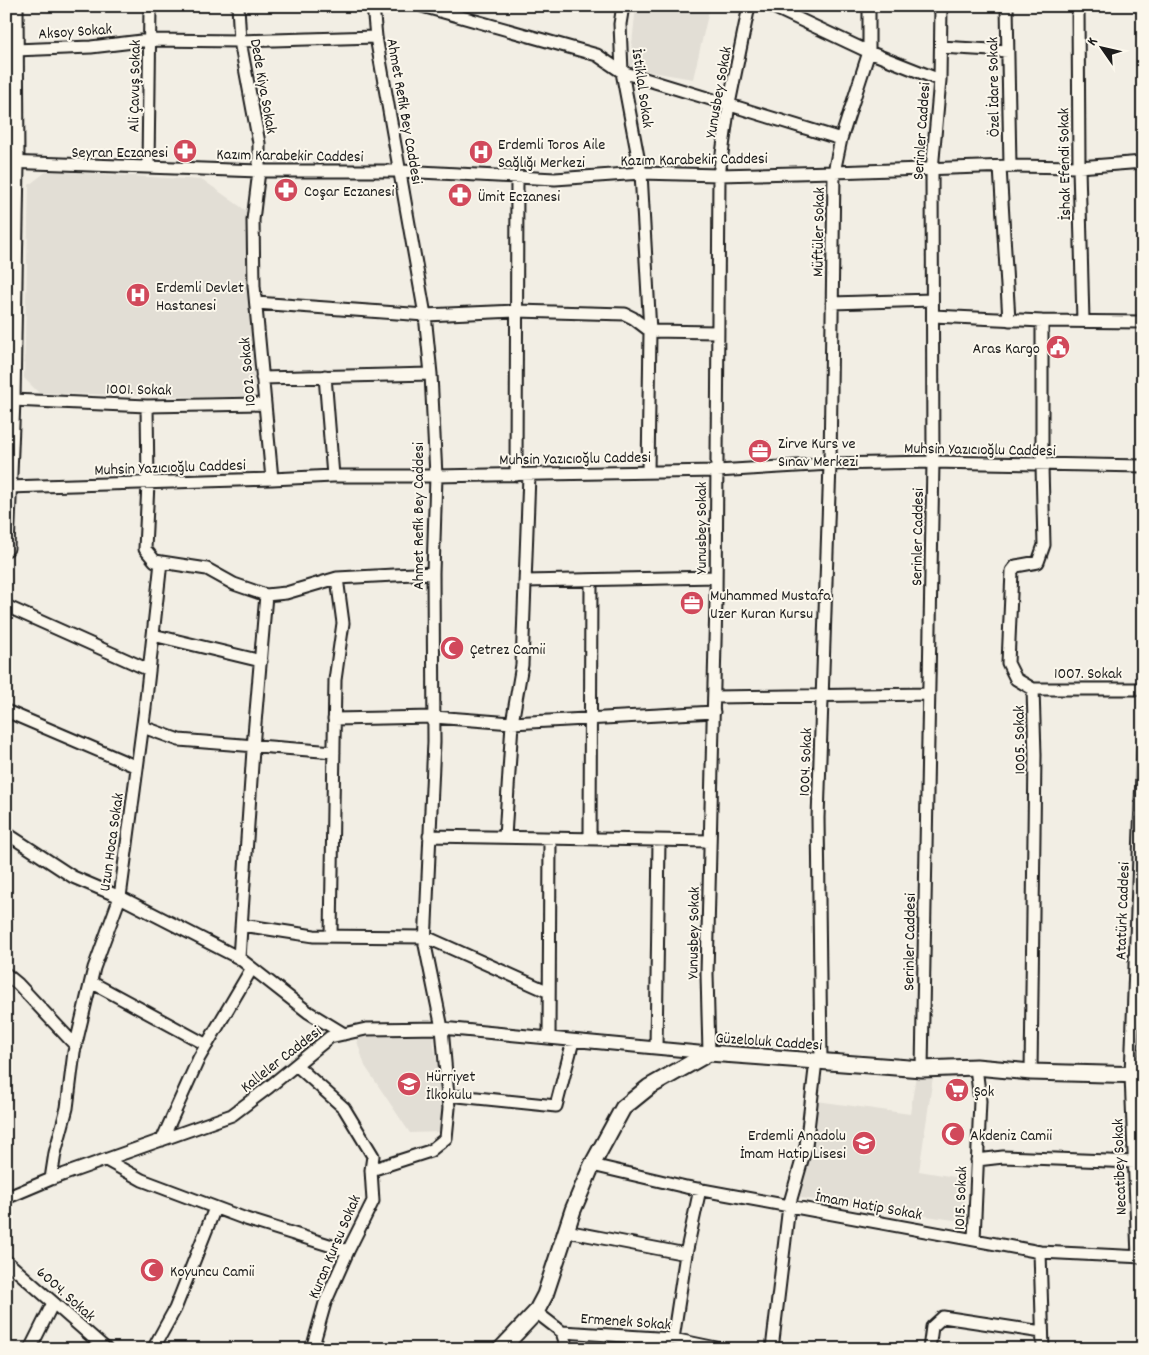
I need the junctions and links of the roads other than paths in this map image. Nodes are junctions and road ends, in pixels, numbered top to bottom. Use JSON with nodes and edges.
{"nodes":[{"id":1,"x":15,"y":6,"type":"edge"},
{"id":2,"x":150,"y":6,"type":"edge"},
{"id":3,"x":238,"y":6,"type":"edge"},
{"id":4,"x":373,"y":6,"type":"edge"},
{"id":5,"x":422,"y":6,"type":"edge"},
{"id":6,"x":623,"y":6,"type":"edge"},
{"id":7,"x":749,"y":6,"type":"edge"},
{"id":8,"x":771,"y":6,"type":"edge"},
{"id":9,"x":869,"y":6,"type":"edge"},
{"id":10,"x":941,"y":6,"type":"edge"},
{"id":11,"x":1007,"y":6,"type":"edge"},
{"id":12,"x":1078,"y":6,"type":"edge"},
{"id":13,"x":376,"y":37,"type":"junction"},
{"id":14,"x":150,"y":40,"type":"junction"},
{"id":15,"x":240,"y":41,"type":"junction"},
{"id":16,"x":941,"y":47,"type":"junction"},
{"id":17,"x":15,"y":50,"type":"junction"},
{"id":18,"x":1008,"y":51,"type":"junction"},
{"id":19,"x":869,"y":52,"type":"junction"},
{"id":20,"x":622,"y":72,"type":"junction"},
{"id":21,"x":940,"y":80,"type":"junction"},
{"id":22,"x":729,"y":104,"type":"junction"},
{"id":23,"x":842,"y":138,"type":"junction"},
{"id":24,"x":11,"y":162,"type":"edge"},
{"id":25,"x":1143,"y":162,"type":"edge"},
{"id":26,"x":148,"y":166,"type":"junction"},
{"id":27,"x":1005,"y":166,"type":"junction"},
{"id":28,"x":1079,"y":167,"type":"junction"},
{"id":29,"x":932,"y":170,"type":"junction"},
{"id":30,"x":259,"y":171,"type":"junction"},
{"id":31,"x":401,"y":171,"type":"junction"},
{"id":32,"x":834,"y":172,"type":"junction"},
{"id":33,"x":641,"y":173,"type":"junction"},
{"id":34,"x":719,"y":175,"type":"junction"},
{"id":35,"x":517,"y":178,"type":"junction"},
{"id":36,"x":932,"y":300,"type":"junction"},
{"id":37,"x":256,"y":303,"type":"junction"},
{"id":38,"x":832,"y":303,"type":"junction"},
{"id":39,"x":517,"y":311,"type":"junction"},
{"id":40,"x":426,"y":315,"type":"junction"},
{"id":41,"x":933,"y":316,"type":"junction"},
{"id":42,"x":1009,"y":320,"type":"junction"},
{"id":43,"x":1042,"y":321,"type":"junction"},
{"id":44,"x":1083,"y":321,"type":"junction"},
{"id":45,"x":1143,"y":322,"type":"edge"},
{"id":46,"x":650,"y":331,"type":"junction"},
{"id":47,"x":718,"y":332,"type":"junction"},
{"id":48,"x":431,"y":374,"type":"junction"},
{"id":49,"x":325,"y":376,"type":"junction"},
{"id":50,"x":262,"y":378,"type":"junction"},
{"id":51,"x":12,"y":400,"type":"junction"},
{"id":52,"x":265,"y":404,"type":"junction"},
{"id":53,"x":147,"y":406,"type":"junction"},
{"id":54,"x":933,"y":462,"type":"junction"},
{"id":55,"x":830,"y":464,"type":"junction"},
{"id":56,"x":1042,"y":466,"type":"junction"},
{"id":57,"x":1143,"y":466,"type":"edge"},
{"id":58,"x":717,"y":471,"type":"junction"},
{"id":59,"x":648,"y":472,"type":"junction"},
{"id":60,"x":516,"y":475,"type":"junction"},
{"id":61,"x":529,"y":475,"type":"junction"},
{"id":62,"x":333,"y":476,"type":"junction"},
{"id":63,"x":436,"y":476,"type":"junction"},
{"id":64,"x":272,"y":480,"type":"junction"},
{"id":65,"x":148,"y":483,"type":"junction"},
{"id":66,"x":8,"y":487,"type":"junction"},
{"id":67,"x":6,"y":548,"type":"edge"},
{"id":68,"x":161,"y":562,"type":"junction"},
{"id":69,"x":433,"y":573,"type":"junction"},
{"id":70,"x":716,"y":577,"type":"junction"},
{"id":71,"x":337,"y":578,"type":"junction"},
{"id":72,"x":591,"y":580,"type":"junction"},
{"id":73,"x":525,"y":581,"type":"junction"},
{"id":74,"x":266,"y":595,"type":"junction"},
{"id":75,"x":6,"y":606,"type":"edge"},
{"id":76,"x":153,"y":635,"type":"junction"},
{"id":77,"x":261,"y":661,"type":"junction"},
{"id":78,"x":149,"y":670,"type":"junction"},
{"id":79,"x":1033,"y":688,"type":"junction"},
{"id":80,"x":1143,"y":689,"type":"edge"},
{"id":81,"x":822,"y":694,"type":"junction"},
{"id":82,"x":929,"y":694,"type":"junction"},
{"id":83,"x":714,"y":697,"type":"junction"},
{"id":84,"x":6,"y":712,"type":"edge"},
{"id":85,"x":714,"y":712,"type":"junction"},
{"id":86,"x":434,"y":717,"type":"junction"},
{"id":87,"x":592,"y":718,"type":"junction"},
{"id":88,"x":334,"y":720,"type":"junction"},
{"id":89,"x":512,"y":723,"type":"junction"},
{"id":90,"x":142,"y":727,"type":"junction"},
{"id":91,"x":253,"y":744,"type":"junction"},
{"id":92,"x":1143,"y":747,"type":"edge"},
{"id":93,"x":334,"y":752,"type":"junction"},
{"id":94,"x":137,"y":767,"type":"junction"},
{"id":95,"x":6,"y":834,"type":"edge"},
{"id":96,"x":430,"y":836,"type":"junction"},
{"id":97,"x":505,"y":837,"type":"junction"},
{"id":98,"x":550,"y":838,"type":"junction"},
{"id":99,"x":590,"y":839,"type":"junction"},
{"id":100,"x":659,"y":841,"type":"junction"},
{"id":101,"x":710,"y":841,"type":"junction"},
{"id":102,"x":120,"y":897,"type":"junction"},
{"id":103,"x":242,"y":925,"type":"junction"},
{"id":104,"x":331,"y":936,"type":"junction"},
{"id":105,"x":426,"y":938,"type":"junction"},
{"id":106,"x":240,"y":958,"type":"junction"},
{"id":107,"x":252,"y":968,"type":"junction"},
{"id":108,"x":6,"y":974,"type":"edge"},
{"id":109,"x":91,"y":982,"type":"junction"},
{"id":110,"x":549,"y":992,"type":"junction"},
{"id":111,"x":442,"y":1028,"type":"junction"},
{"id":112,"x":344,"y":1034,"type":"junction"},
{"id":113,"x":549,"y":1038,"type":"junction"},
{"id":114,"x":573,"y":1041,"type":"junction"},
{"id":115,"x":207,"y":1045,"type":"junction"},
{"id":116,"x":76,"y":1046,"type":"junction"},
{"id":117,"x":656,"y":1048,"type":"junction"},
{"id":118,"x":709,"y":1053,"type":"junction"},
{"id":119,"x":818,"y":1061,"type":"junction"},
{"id":120,"x":296,"y":1065,"type":"junction"},
{"id":121,"x":976,"y":1067,"type":"junction"},
{"id":122,"x":922,"y":1069,"type":"junction"},
{"id":123,"x":1032,"y":1072,"type":"junction"},
{"id":124,"x":1137,"y":1075,"type":"edge"},
{"id":125,"x":448,"y":1095,"type":"junction"},
{"id":126,"x":162,"y":1140,"type":"junction"},
{"id":127,"x":106,"y":1160,"type":"junction"},
{"id":128,"x":977,"y":1160,"type":"junction"},
{"id":129,"x":1134,"y":1162,"type":"junction"},
{"id":130,"x":592,"y":1165,"type":"junction"},
{"id":131,"x":370,"y":1170,"type":"junction"},
{"id":132,"x":51,"y":1179,"type":"junction"},
{"id":133,"x":1139,"y":1183,"type":"edge"},
{"id":134,"x":700,"y":1189,"type":"junction"},
{"id":135,"x":6,"y":1198,"type":"edge"},
{"id":136,"x":789,"y":1206,"type":"junction"},
{"id":137,"x":215,"y":1208,"type":"junction"},
{"id":138,"x":566,"y":1232,"type":"junction"},
{"id":139,"x":974,"y":1239,"type":"junction"},
{"id":140,"x":348,"y":1251,"type":"junction"},
{"id":141,"x":1040,"y":1252,"type":"junction"},
{"id":142,"x":686,"y":1254,"type":"junction"},
{"id":143,"x":1140,"y":1257,"type":"edge"},
{"id":144,"x":6,"y":1261,"type":"edge"},
{"id":145,"x":53,"y":1303,"type":"junction"},
{"id":146,"x":536,"y":1312,"type":"junction"},
{"id":147,"x":562,"y":1332,"type":"junction"},
{"id":148,"x":1042,"y":1332,"type":"junction"},
{"id":149,"x":673,"y":1339,"type":"junction"},
{"id":150,"x":30,"y":1349,"type":"edge"},
{"id":151,"x":106,"y":1349,"type":"edge"},
{"id":152,"x":153,"y":1349,"type":"edge"},
{"id":153,"x":312,"y":1349,"type":"edge"},
{"id":154,"x":501,"y":1349,"type":"edge"},
{"id":155,"x":567,"y":1349,"type":"edge"},
{"id":156,"x":721,"y":1349,"type":"edge"},
{"id":157,"x":772,"y":1349,"type":"edge"},
{"id":158,"x":929,"y":1349,"type":"edge"},
{"id":159,"x":1043,"y":1349,"type":"edge"}],
"edges":[{"from":1,"to":17,"type":"main road"},
{"from":2,"to":14,"type":"street","name":"Ali Çavuş Sokak"},
{"from":3,"to":15,"type":"street","name":"Dede Kiya Sokak"},
{"from":4,"to":13,"type":"street","name":"Ahmet Refik Bey Caddesi"},
{"from":5,"to":20,"type":"street"},
{"from":6,"to":20,"type":"street","name":"İstiklal Sokak"},
{"from":7,"to":22,"type":"street","name":"Yunusbey Sokak"},
{"from":8,"to":19,"type":"street"},
{"from":9,"to":19,"type":"street","name":"Müftüler Sokak"},
{"from":10,"to":16,"type":"street","name":"Serinler Caddesi"},
{"from":11,"to":18,"type":"street","name":"Özel İdare Sokak"},
{"from":12,"to":28,"type":"street","name":"İshak Efendi Sokak"},
{"from":13,"to":15,"type":"street","name":"Aksoy Sokak"},
{"from":13,"to":31,"type":"street","name":"Ahmet Refik Bey Caddesi"},
{"from":14,"to":15,"type":"street","name":"Aksoy Sokak"},
{"from":14,"to":17,"type":"street","name":"Aksoy Sokak"},
{"from":14,"to":26,"type":"street","name":"Ali Çavuş Sokak"},
{"from":15,"to":30,"type":"street","name":"Dede Kiya Sokak"},
{"from":16,"to":18,"type":"street"},
{"from":16,"to":21,"type":"street","name":"Serinler Caddesi"},
{"from":17,"to":24,"type":"main road"},
{"from":18,"to":27,"type":"street","name":"Özel İdare Sokak"},
{"from":19,"to":21,"type":"street"},
{"from":19,"to":23,"type":"street","name":"Müftüler Sokak"},
{"from":20,"to":22,"type":"street"},
{"from":20,"to":33,"type":"street","name":"İstiklal Sokak"},
{"from":21,"to":29,"type":"street","name":"Serinler Caddesi"},
{"from":22,"to":23,"type":"street"},
{"from":22,"to":34,"type":"street","name":"Yunusbey Sokak"},
{"from":23,"to":32,"type":"street","name":"Müftüler Sokak"},
{"from":24,"to":26,"type":"street","name":"Kazım Karabekir Caddesi"},
{"from":24,"to":51,"type":"main road"},
{"from":25,"to":28,"type":"street","name":"Kazım Karabekir Caddesi"},
{"from":26,"to":30,"type":"street","name":"Kazım Karabekir Caddesi"},
{"from":27,"to":28,"type":"street","name":"Kazım Karabekir Caddesi"},
{"from":27,"to":29,"type":"street","name":"Kazım Karabekir Caddesi"},
{"from":27,"to":42,"type":"street","name":"Özel İdare Sokak"},
{"from":28,"to":44,"type":"street","name":"İshak Efendi Sokak"},
{"from":29,"to":32,"type":"street","name":"Kazım Karabekir Caddesi"},
{"from":29,"to":36,"type":"street","name":"Serinler Caddesi"},
{"from":30,"to":31,"type":"street","name":"Kazım Karabekir Caddesi"},
{"from":30,"to":37,"type":"street","name":"1002. Sokak"},
{"from":31,"to":35,"type":"street","name":"Kazım Karabekir Caddesi"},
{"from":31,"to":40,"type":"street","name":"Ahmet Refik Bey Caddesi"},
{"from":32,"to":34,"type":"street","name":"Kazım Karabekir Caddesi"},
{"from":32,"to":38,"type":"street","name":"Müftüler Sokak"},
{"from":33,"to":34,"type":"street","name":"Kazım Karabekir Caddesi"},
{"from":33,"to":35,"type":"street","name":"Kazım Karabekir Caddesi"},
{"from":33,"to":46,"type":"street","name":"İstiklal Sokak"},
{"from":34,"to":47,"type":"street","name":"Yunusbey Sokak"},
{"from":35,"to":39,"type":"street"},
{"from":36,"to":38,"type":"street"},
{"from":36,"to":41,"type":"street","name":"Serinler Caddesi"},
{"from":37,"to":40,"type":"street"},
{"from":37,"to":50,"type":"street","name":"1002. Sokak"},
{"from":38,"to":55,"type":"street","name":"Müftüler Sokak"},
{"from":39,"to":40,"type":"street"},
{"from":39,"to":46,"type":"street"},
{"from":39,"to":60,"type":"street"},
{"from":40,"to":48,"type":"street","name":"Ahmet Refik Bey Caddesi"},
{"from":41,"to":42,"type":"street"},
{"from":41,"to":54,"type":"street","name":"Serinler Caddesi"},
{"from":42,"to":43,"type":"street"},
{"from":43,"to":44,"type":"street"},
{"from":43,"to":56,"type":"street","name":"1005. Sokak"},
{"from":44,"to":45,"type":"street"},
{"from":46,"to":47,"type":"street"},
{"from":46,"to":59,"type":"street","name":"İstiklal Sokak"},
{"from":47,"to":58,"type":"street","name":"Yunusbey Sokak"},
{"from":48,"to":49,"type":"street"},
{"from":48,"to":63,"type":"street","name":"Ahmet Refik Bey Caddesi"},
{"from":49,"to":50,"type":"street"},
{"from":49,"to":62,"type":"street"},
{"from":50,"to":52,"type":"street","name":"1002. Sokak"},
{"from":51,"to":53,"type":"street","name":"1001. Sokak"},
{"from":51,"to":66,"type":"main road"},
{"from":52,"to":53,"type":"street","name":"1001. Sokak"},
{"from":52,"to":64,"type":"street","name":"1002. Sokak"},
{"from":53,"to":65,"type":"street"},
{"from":54,"to":55,"type":"street","name":"Muhsin Yazıcıoğlu Caddesi"},
{"from":54,"to":56,"type":"street","name":"Muhsin Yazıcıoğlu Caddesi"},
{"from":54,"to":82,"type":"street","name":"Serinler Caddesi"},
{"from":55,"to":58,"type":"street","name":"Muhsin Yazıcıoğlu Caddesi"},
{"from":55,"to":81,"type":"street","name":"1004. Sokak"},
{"from":56,"to":57,"type":"street","name":"Muhsin Yazıcıoğlu Caddesi"},
{"from":56,"to":79,"type":"street","name":"1005. Sokak"},
{"from":58,"to":59,"type":"street","name":"Muhsin Yazıcıoğlu Caddesi"},
{"from":58,"to":70,"type":"street","name":"Yunusbey Sokak"},
{"from":59,"to":61,"type":"street","name":"Muhsin Yazıcıoğlu Caddesi"},
{"from":60,"to":61,"type":"street","name":"Muhsin Yazıcıoğlu Caddesi"},
{"from":60,"to":63,"type":"street","name":"Muhsin Yazıcıoğlu Caddesi"},
{"from":61,"to":73,"type":"street"},
{"from":62,"to":63,"type":"street","name":"Muhsin Yazıcıoğlu Caddesi"},
{"from":62,"to":64,"type":"street","name":"Muhsin Yazıcıoğlu Caddesi"},
{"from":63,"to":69,"type":"street","name":"Ahmet Refik Bey Caddesi"},
{"from":64,"to":65,"type":"street","name":"Muhsin Yazıcıoğlu Caddesi"},
{"from":65,"to":66,"type":"street","name":"Muhsin Yazıcıoğlu Caddesi"},
{"from":65,"to":68,"type":"street"},
{"from":66,"to":67,"type":"main road"},
{"from":68,"to":74,"type":"street"},
{"from":68,"to":76,"type":"street","name":"Uzun Hoca Sokak"},
{"from":69,"to":71,"type":"street"},
{"from":69,"to":86,"type":"street","name":"Ahmet Refik Bey Caddesi"},
{"from":70,"to":72,"type":"street"},
{"from":70,"to":83,"type":"street","name":"Yunusbey Sokak"},
{"from":71,"to":74,"type":"street"},
{"from":71,"to":88,"type":"street"},
{"from":72,"to":73,"type":"street"},
{"from":72,"to":87,"type":"street"},
{"from":73,"to":89,"type":"street"},
{"from":74,"to":77,"type":"street"},
{"from":75,"to":78,"type":"street"},
{"from":76,"to":77,"type":"street"},
{"from":76,"to":78,"type":"street","name":"Uzun Hoca Sokak"},
{"from":77,"to":91,"type":"street"},
{"from":78,"to":90,"type":"street","name":"Uzun Hoca Sokak"},
{"from":79,"to":80,"type":"street","name":"1007. Sokak"},
{"from":79,"to":123,"type":"street","name":"1005. Sokak"},
{"from":81,"to":82,"type":"street"},
{"from":81,"to":83,"type":"street"},
{"from":81,"to":119,"type":"street","name":"1004. Sokak"},
{"from":82,"to":122,"type":"street","name":"Serinler Caddesi"},
{"from":83,"to":85,"type":"street","name":"Yunusbey Sokak"},
{"from":84,"to":94,"type":"street"},
{"from":85,"to":87,"type":"street"},
{"from":85,"to":101,"type":"street","name":"Yunusbey Sokak"},
{"from":86,"to":88,"type":"street"},
{"from":86,"to":89,"type":"street"},
{"from":86,"to":96,"type":"street","name":"Ahmet Refik Bey Caddesi"},
{"from":87,"to":89,"type":"street"},
{"from":87,"to":99,"type":"street"},
{"from":88,"to":93,"type":"street"},
{"from":89,"to":97,"type":"street"},
{"from":90,"to":91,"type":"street"},
{"from":90,"to":94,"type":"street","name":"Uzun Hoca Sokak"},
{"from":91,"to":93,"type":"street"},
{"from":91,"to":103,"type":"street"},
{"from":92,"to":124,"type":"street","name":"Atatürk Caddesi"},
{"from":93,"to":104,"type":"street"},
{"from":94,"to":102,"type":"street","name":"Uzun Hoca Sokak"},
{"from":95,"to":102,"type":"street"},
{"from":96,"to":97,"type":"street"},
{"from":96,"to":105,"type":"street","name":"Ahmet Refik Bey Caddesi"},
{"from":97,"to":98,"type":"street"},
{"from":98,"to":99,"type":"street"},
{"from":98,"to":110,"type":"street"},
{"from":99,"to":100,"type":"street"},
{"from":100,"to":101,"type":"street"},
{"from":100,"to":117,"type":"street"},
{"from":101,"to":118,"type":"street","name":"Yunusbey Sokak"},
{"from":102,"to":106,"type":"street"},
{"from":102,"to":109,"type":"street","name":"Uzun Hoca Sokak"},
{"from":103,"to":104,"type":"street"},
{"from":103,"to":106,"type":"street"},
{"from":104,"to":105,"type":"street"},
{"from":105,"to":110,"type":"street"},
{"from":105,"to":111,"type":"street","name":"Ahmet Refik Bey Caddesi"},
{"from":106,"to":107,"type":"street"},
{"from":107,"to":112,"type":"street"},
{"from":107,"to":115,"type":"street"},
{"from":108,"to":116,"type":"street"},
{"from":109,"to":115,"type":"street"},
{"from":109,"to":116,"type":"street","name":"Uzun Hoca Sokak"},
{"from":110,"to":113,"type":"street"},
{"from":111,"to":112,"type":"street","name":"Kalleler Caddesi"},
{"from":111,"to":113,"type":"street","name":"Kalleler Caddesi"},
{"from":111,"to":125,"type":"street","name":"Ahmet Refik Bey Caddesi"},
{"from":112,"to":120,"type":"street","name":"Kalleler Caddesi"},
{"from":113,"to":114,"type":"street","name":"Kalleler Caddesi"},
{"from":114,"to":117,"type":"street","name":"Kalleler Caddesi"},
{"from":114,"to":125,"type":"street"},
{"from":115,"to":126,"type":"street"},
{"from":116,"to":132,"type":"street","name":"Uzun Hoca Sokak"},
{"from":117,"to":118,"type":"street","name":"Kalleler Caddesi"},
{"from":118,"to":119,"type":"main road","name":"Güzeloluk Caddesi"},
{"from":118,"to":130,"type":"main road","name":"Güzeloluk Caddesi"},
{"from":119,"to":122,"type":"main road","name":"Güzeloluk Caddesi"},
{"from":119,"to":136,"type":"street","name":"1004. Sokak"},
{"from":120,"to":126,"type":"street","name":"Kalleler Caddesi"},
{"from":120,"to":131,"type":"street","name":"Kuran Kursu Sokak"},
{"from":121,"to":122,"type":"main road","name":"Güzeloluk Caddesi"},
{"from":121,"to":123,"type":"main road","name":"Güzeloluk Caddesi"},
{"from":121,"to":128,"type":"street","name":"1015. Sokak"},
{"from":123,"to":124,"type":"main road","name":"Güzeloluk Caddesi"},
{"from":124,"to":129,"type":"street","name":"Necatibey Sokak"},
{"from":125,"to":131,"type":"street","name":"Ahmet Refik Bey Caddesi"},
{"from":126,"to":127,"type":"street","name":"Kalleler Caddesi"},
{"from":127,"to":132,"type":"street","name":"Kalleler Caddesi"},
{"from":127,"to":137,"type":"street"},
{"from":128,"to":129,"type":"street"},
{"from":128,"to":139,"type":"street","name":"1015. Sokak"},
{"from":129,"to":133,"type":"street","name":"Necatibey Sokak"},
{"from":130,"to":134,"type":"street","name":"İmam Hatip Sokak"},
{"from":130,"to":138,"type":"main road","name":"Güzeloluk Caddesi"},
{"from":131,"to":140,"type":"street","name":"Kuran Kursu Sokak"},
{"from":132,"to":135,"type":"street","name":"Kalleler Caddesi"},
{"from":133,"to":143,"type":"street","name":"Necatibey Sokak"},
{"from":134,"to":136,"type":"street","name":"İmam Hatip Sokak"},
{"from":134,"to":142,"type":"street"},
{"from":136,"to":139,"type":"street","name":"İmam Hatip Sokak"},
{"from":136,"to":157,"type":"street","name":"1004. Sokak"},
{"from":137,"to":140,"type":"street"},
{"from":137,"to":152,"type":"street"},
{"from":138,"to":142,"type":"street"},
{"from":138,"to":146,"type":"main road","name":"Güzeloluk Caddesi"},
{"from":139,"to":141,"type":"street","name":"İmam Hatip Sokak"},
{"from":140,"to":153,"type":"street","name":"Kuran Kursu Sokak"},
{"from":141,"to":143,"type":"street","name":"İmam Hatip Sokak"},
{"from":141,"to":148,"type":"street"},
{"from":142,"to":149,"type":"street"},
{"from":144,"to":145,"type":"street","name":"6004. Sokak"},
{"from":145,"to":150,"type":"street"},
{"from":145,"to":151,"type":"street","name":"6004. Sokak"},
{"from":146,"to":147,"type":"street","name":"Ermenek Sokak"},
{"from":146,"to":154,"type":"main road","name":"Güzeloluk Caddesi"},
{"from":147,"to":149,"type":"street","name":"Ermenek Sokak"},
{"from":147,"to":155,"type":"street"},
{"from":148,"to":158,"type":"street"},
{"from":148,"to":159,"type":"street"},
{"from":149,"to":156,"type":"street","name":"Ermenek Sokak"}]}
